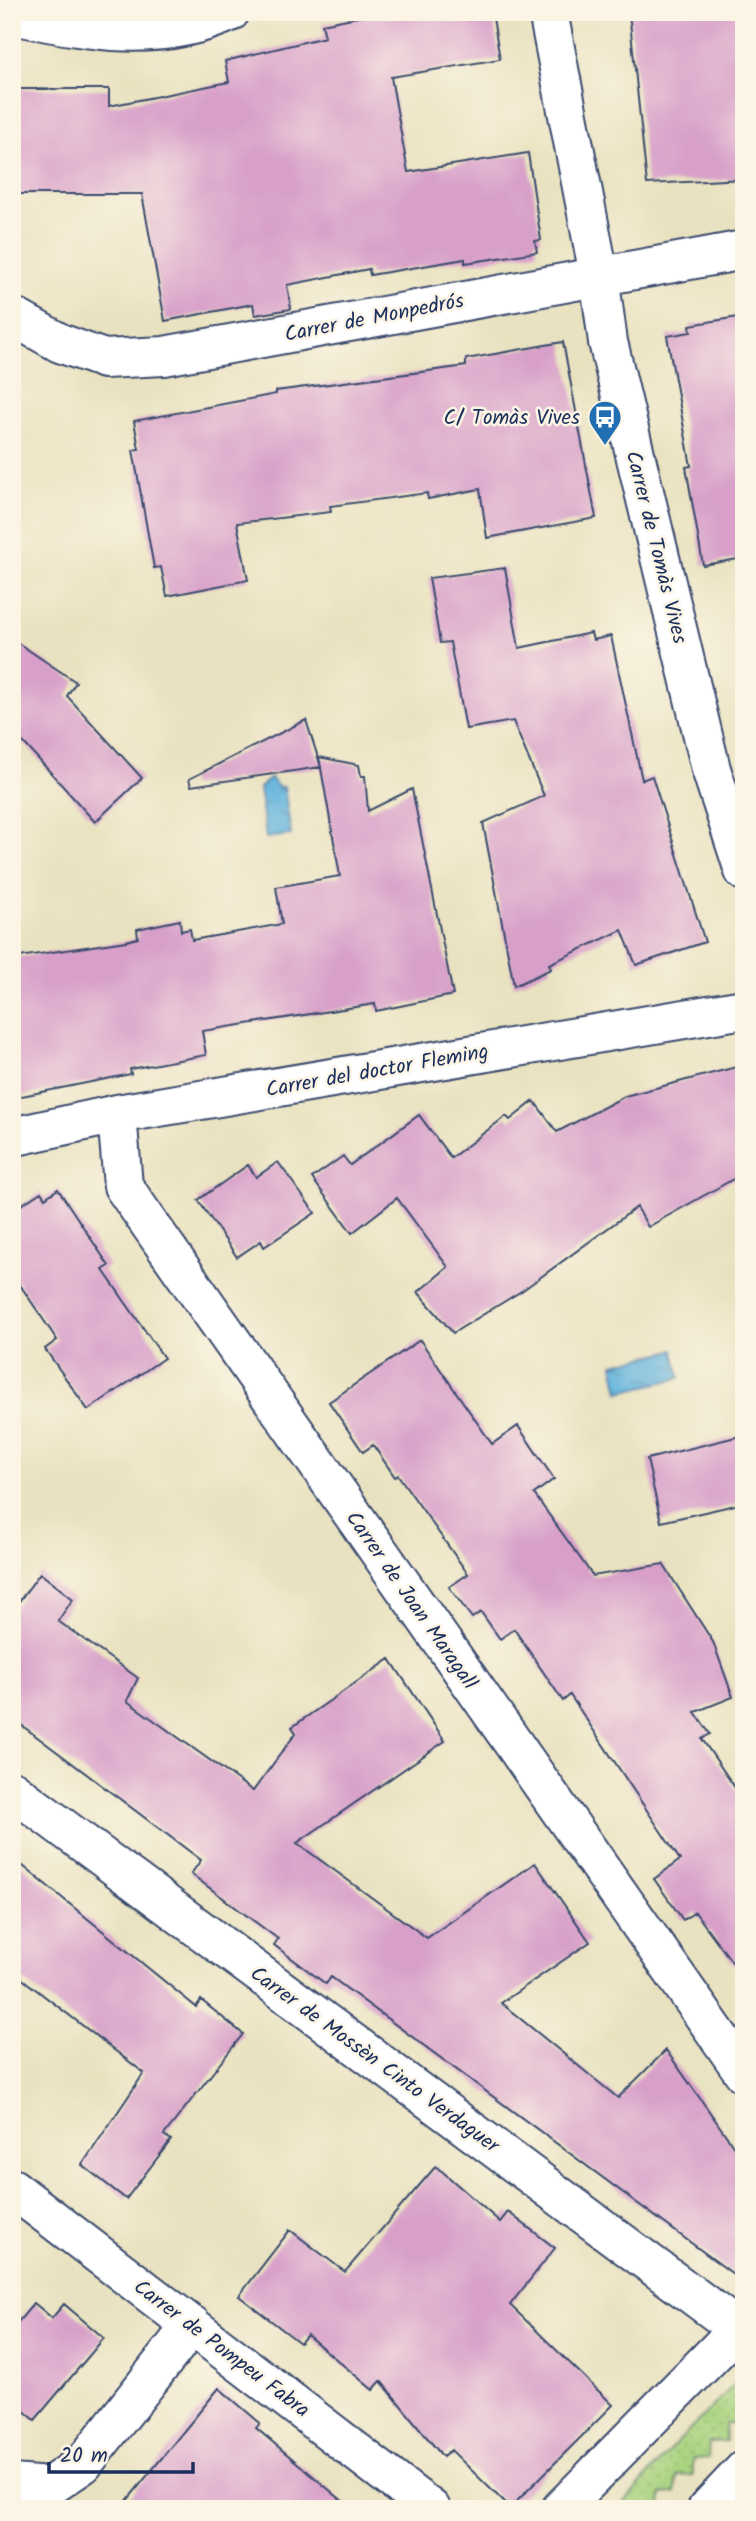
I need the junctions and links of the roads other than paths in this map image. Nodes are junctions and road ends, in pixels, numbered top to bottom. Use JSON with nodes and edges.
{"nodes":[{"id":1,"x":230,"y":12,"type":"edge"},
{"id":2,"x":548,"y":12,"type":"edge"},
{"id":3,"x":12,"y":15,"type":"edge"},
{"id":4,"x":744,"y":250,"type":"edge"},
{"id":5,"x":599,"y":275,"type":"junction"},
{"id":6,"x":12,"y":316,"type":"edge"},
{"id":7,"x":744,"y":870,"type":"edge"},
{"id":8,"x":744,"y":1009,"type":"edge"},
{"id":9,"x":117,"y":1114,"type":"junction"},
{"id":10,"x":12,"y":1137,"type":"edge"},
{"id":11,"x":12,"y":1790,"type":"edge"},
{"id":12,"x":744,"y":2073,"type":"edge"},
{"id":13,"x":12,"y":2188,"type":"edge"},
{"id":14,"x":192,"y":2325,"type":"junction"},
{"id":15,"x":740,"y":2325,"type":"edge"},
{"id":16,"x":744,"y":2470,"type":"edge"},
{"id":17,"x":12,"y":2484,"type":"edge"},
{"id":18,"x":431,"y":2509,"type":"edge"},
{"id":19,"x":561,"y":2509,"type":"edge"},
{"id":20,"x":707,"y":2509,"type":"edge"}],
"edges":[{"from":1,"to":3,"type":"street"},
{"from":2,"to":5,"type":"street","name":"Carrer de Tomàs Vives"},
{"from":4,"to":5,"type":"street","name":"Carrer de Monpedrós"},
{"from":5,"to":6,"type":"street","name":"Carrer de Monpedrós"},
{"from":5,"to":7,"type":"street","name":"Carrer de Tomàs Vives"},
{"from":8,"to":9,"type":"street","name":"Carrer del doctor Fleming"},
{"from":9,"to":10,"type":"street","name":"Carrer del doctor Fleming"},
{"from":9,"to":12,"type":"street","name":"Carrer de Joan Maragall"},
{"from":11,"to":15,"type":"street","name":"Carrer de Mossèn Cinto Verdaguer"},
{"from":13,"to":14,"type":"street","name":"Carrer de Pompeu Fabra"},
{"from":14,"to":17,"type":"street"},
{"from":14,"to":18,"type":"street","name":"Carrer de Pompeu Fabra"},
{"from":15,"to":19,"type":"street"},
{"from":16,"to":20,"type":"street"}]}
